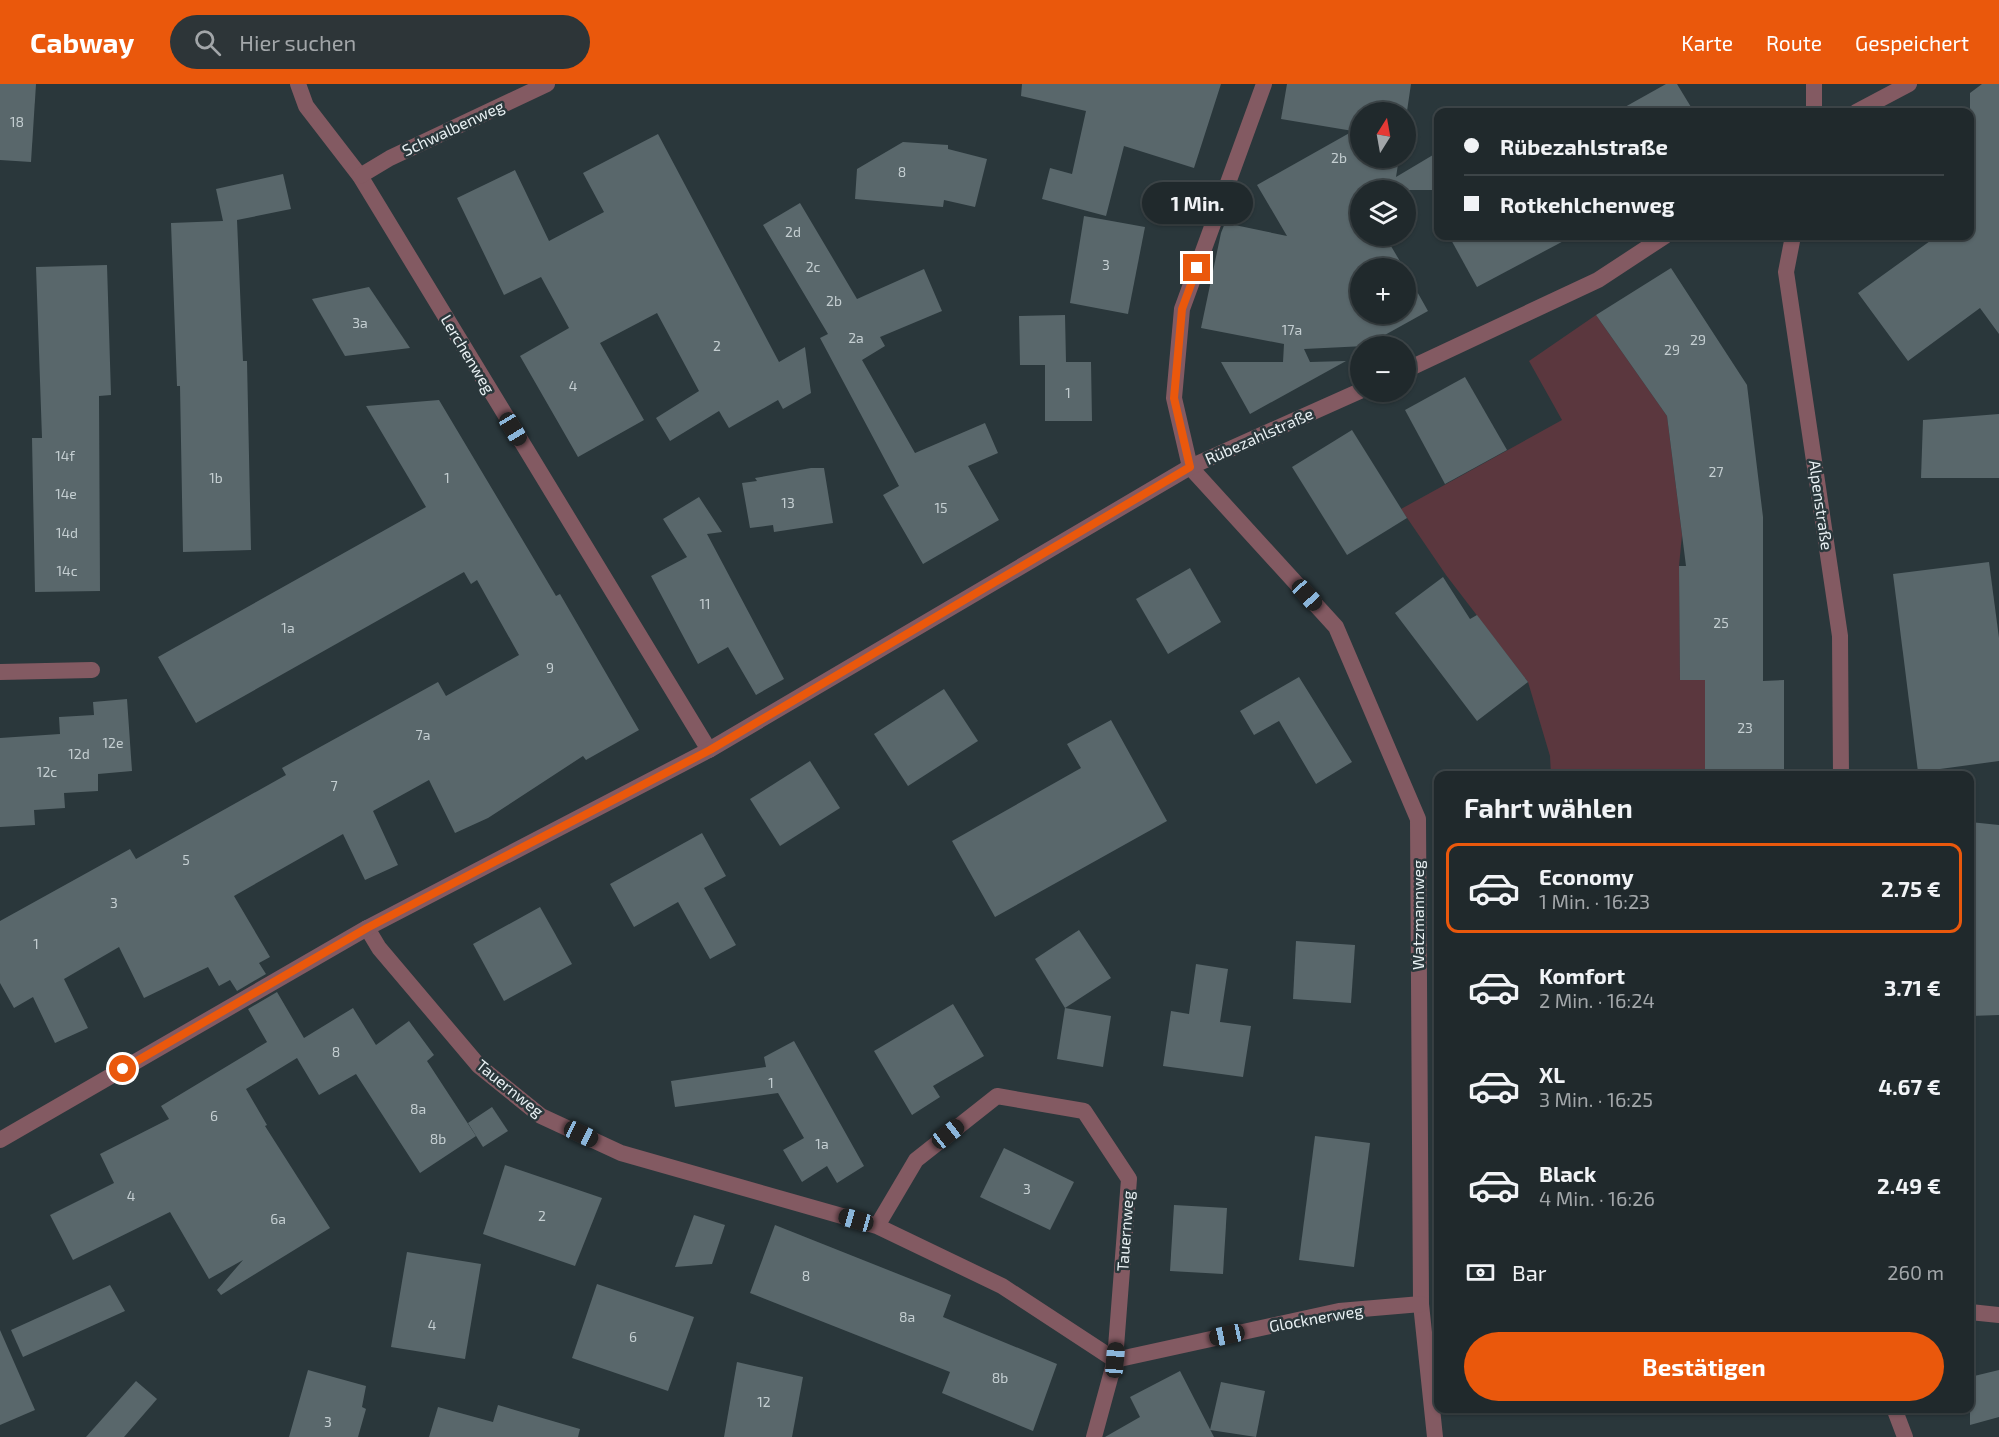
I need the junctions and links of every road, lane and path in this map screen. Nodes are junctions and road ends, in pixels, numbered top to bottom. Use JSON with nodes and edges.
{"nodes":[{"id":1,"x":298,"y":84,"type":"edge"},
{"id":2,"x":547,"y":84,"type":"edge"},
{"id":3,"x":1264,"y":84,"type":"edge"},
{"id":4,"x":1814,"y":84,"type":"edge"},
{"id":5,"x":1909,"y":84,"type":"edge"},
{"id":6,"x":1814,"y":108,"type":"edge"},
{"id":7,"x":1864,"y":108,"type":"edge"},
{"id":8,"x":360,"y":176,"type":"junction"},
{"id":9,"x":1659,"y":240,"type":"edge"},
{"id":10,"x":1792,"y":240,"type":"edge"},
{"id":11,"x":1416,"y":365,"type":"edge"},
{"id":12,"x":1350,"y":395,"type":"edge"},
{"id":13,"x":1190,"y":467,"type":"junction"},
{"id":14,"x":92,"y":670,"type":"dead end"},
{"id":15,"x":0,"y":672,"type":"edge"},
{"id":16,"x":710,"y":750,"type":"junction"},
{"id":17,"x":1841,"y":771,"type":"edge"},
{"id":18,"x":367,"y":928,"type":"junction"},
{"id":19,"x":0,"y":1140,"type":"edge"},
{"id":20,"x":877,"y":1226,"type":"junction"},
{"id":21,"x":1421,"y":1305,"type":"junction"},
{"id":22,"x":1974,"y":1312,"type":"edge"},
{"id":23,"x":1999,"y":1315,"type":"edge"},
{"id":24,"x":1115,"y":1360,"type":"junction"},
{"id":25,"x":1896,"y":1413,"type":"edge"},
{"id":26,"x":1094,"y":1437,"type":"edge"},
{"id":27,"x":1435,"y":1437,"type":"edge"},
{"id":28,"x":1905,"y":1437,"type":"edge"}],
"edges":[{"from":1,"to":8,"type":"street","name":"Lerchenweg"},
{"from":2,"to":8,"type":"street","name":"Schwalbenweg"},
{"from":3,"to":13,"type":"street"},
{"from":4,"to":6,"type":"street"},
{"from":5,"to":7,"type":"street"},
{"from":8,"to":16,"type":"street","name":"Lerchenweg"},
{"from":9,"to":11,"type":"street"},
{"from":10,"to":17,"type":"street","name":"Alpenstraße"},
{"from":12,"to":13,"type":"street","name":"Rübezahlstraße"},
{"from":13,"to":16,"type":"street","name":"Rübezahlstraße"},
{"from":13,"to":21,"type":"street","name":"Watzmannweg"},
{"from":14,"to":15,"type":"street"},
{"from":16,"to":18,"type":"street","name":"Rübezahlstraße"},
{"from":18,"to":19,"type":"street","name":"Rübezahlstraße"},
{"from":18,"to":20,"type":"street","name":"Tauernweg"},
{"from":20,"to":24,"type":"street","name":"Tauernweg"},
{"from":20,"to":24,"type":"street","name":"Tauernweg"},
{"from":21,"to":24,"type":"street","name":"Glocknerweg"},
{"from":21,"to":27,"type":"street","name":"Watzmannweg"},
{"from":22,"to":23,"type":"street"},
{"from":24,"to":26,"type":"street"},
{"from":25,"to":28,"type":"street"}]}
